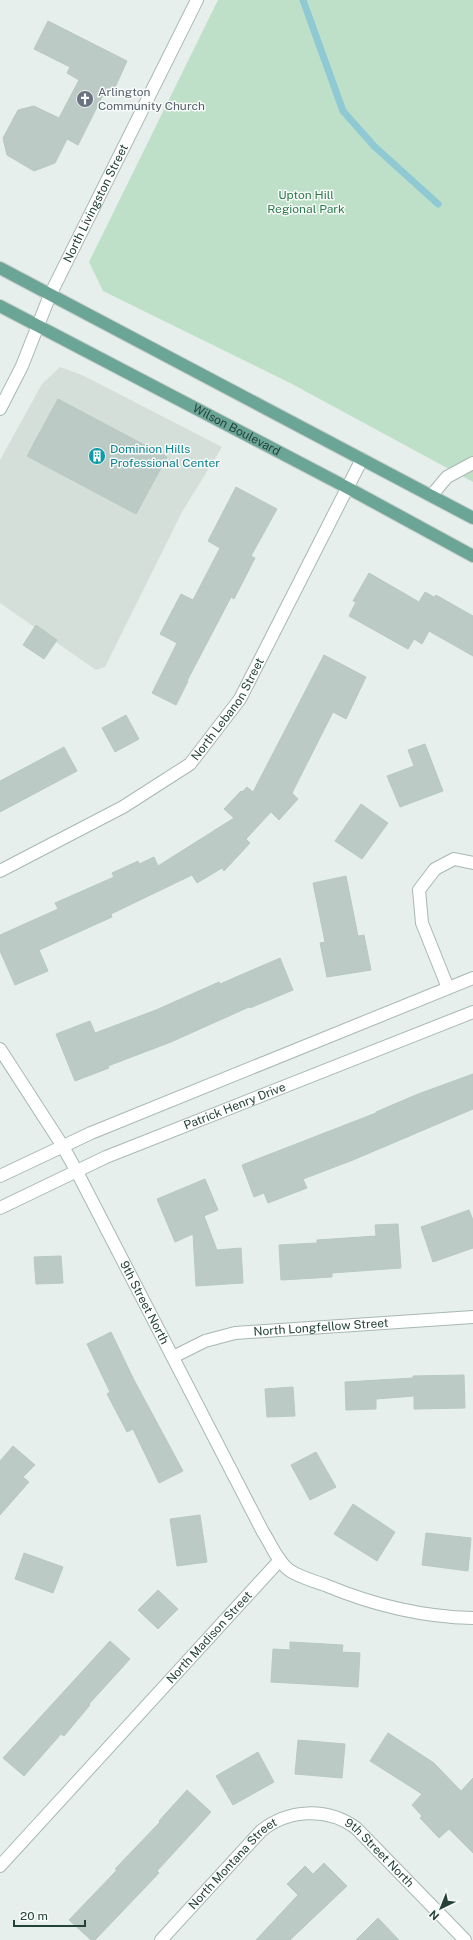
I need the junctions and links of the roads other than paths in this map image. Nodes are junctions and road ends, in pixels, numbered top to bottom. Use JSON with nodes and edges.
{"nodes":[{"id":1,"x":197,"y":0,"type":"edge"},
{"id":2,"x":0,"y":268,"type":"edge"},
{"id":3,"x":50,"y":295,"type":"junction"},
{"id":4,"x":0,"y":306,"type":"edge"},
{"id":5,"x":38,"y":325,"type":"junction"},
{"id":6,"x":0,"y":409,"type":"edge"},
{"id":7,"x":362,"y":459,"type":"junction"},
{"id":8,"x":473,"y":463,"type":"edge"},
{"id":9,"x":348,"y":488,"type":"junction"},
{"id":10,"x":431,"y":496,"type":"junction"},
{"id":11,"x":473,"y":518,"type":"edge"},
{"id":12,"x":473,"y":556,"type":"edge"},
{"id":13,"x":473,"y":863,"type":"edge"},
{"id":14,"x":0,"y":871,"type":"edge"},
{"id":15,"x":473,"y":978,"type":"edge"},
{"id":16,"x":448,"y":988,"type":"junction"},
{"id":17,"x":473,"y":1012,"type":"edge"},
{"id":18,"x":0,"y":1049,"type":"edge"},
{"id":19,"x":62,"y":1145,"type":"junction"},
{"id":20,"x":76,"y":1170,"type":"junction"},
{"id":21,"x":0,"y":1176,"type":"edge"},
{"id":22,"x":0,"y":1208,"type":"edge"},
{"id":23,"x":473,"y":1317,"type":"edge"},
{"id":24,"x":173,"y":1357,"type":"junction"},
{"id":25,"x":280,"y":1560,"type":"junction"},
{"id":26,"x":473,"y":1618,"type":"edge"},
{"id":27,"x":318,"y":1814,"type":"joint"},
{"id":28,"x":0,"y":1866,"type":"edge"},
{"id":29,"x":161,"y":1940,"type":"edge"},
{"id":30,"x":465,"y":1940,"type":"edge"}],
"edges":[{"from":1,"to":3,"type":"street","name":"North Livingston Street"},
{"from":2,"to":3,"type":"main road"},
{"from":3,"to":5,"type":"street","name":"North Livingston Street"},
{"from":3,"to":7,"type":"main road"},
{"from":4,"to":5,"type":"main road","name":"Wilson Boulevard"},
{"from":5,"to":6,"type":"street","name":"North Livingston Street"},
{"from":5,"to":9,"type":"main road","name":"Wilson Boulevard"},
{"from":7,"to":9,"type":"street","name":"North Lebanon Street"},
{"from":7,"to":10,"type":"main road"},
{"from":8,"to":10,"type":"street"},
{"from":9,"to":12,"type":"main road","name":"Wilson Boulevard"},
{"from":9,"to":14,"type":"street","name":"North Lebanon Street"},
{"from":10,"to":11,"type":"main road"},
{"from":13,"to":16,"type":"street"},
{"from":15,"to":16,"type":"street"},
{"from":16,"to":19,"type":"street"},
{"from":17,"to":20,"type":"street","name":"Patrick Henry Drive"},
{"from":18,"to":19,"type":"street","name":"9th Street North"},
{"from":19,"to":20,"type":"street","name":"9th Street North"},
{"from":19,"to":21,"type":"street"},
{"from":20,"to":22,"type":"street","name":"Patrick Henry Drive"},
{"from":20,"to":24,"type":"street","name":"9th Street North"},
{"from":23,"to":24,"type":"street","name":"North Longfellow Street"},
{"from":24,"to":25,"type":"street","name":"9th Street North"},
{"from":25,"to":26,"type":"street"},
{"from":25,"to":28,"type":"street","name":"North Madison Street"},
{"from":27,"to":29,"type":"street","name":"North Montana Street"},
{"from":27,"to":30,"type":"street","name":"9th Street North"}]}
